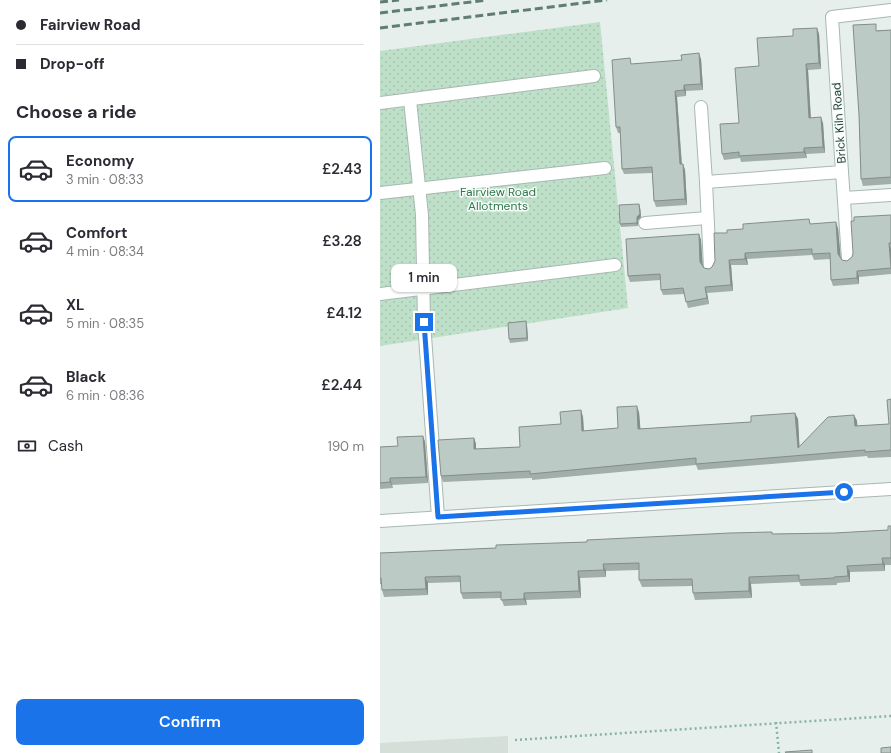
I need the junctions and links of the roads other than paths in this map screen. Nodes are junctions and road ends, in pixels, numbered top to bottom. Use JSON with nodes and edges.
{"nodes":[{"id":1,"x":891,"y":10,"type":"edge"},
{"id":2,"x":594,"y":76,"type":"dead end"},
{"id":3,"x":410,"y":100,"type":"junction"},
{"id":4,"x":380,"y":103,"type":"edge"},
{"id":5,"x":701,"y":107,"type":"dead end"},
{"id":6,"x":605,"y":168,"type":"dead end"},
{"id":7,"x":842,"y":172,"type":"junction"},
{"id":8,"x":706,"y":182,"type":"junction"},
{"id":9,"x":419,"y":188,"type":"junction"},
{"id":10,"x":380,"y":193,"type":"edge"},
{"id":11,"x":891,"y":195,"type":"edge"},
{"id":12,"x":844,"y":198,"type":"junction"},
{"id":13,"x":707,"y":218,"type":"junction"},
{"id":14,"x":645,"y":223,"type":"dead end"},
{"id":15,"x":848,"y":259,"type":"edge"},
{"id":16,"x":615,"y":265,"type":"dead end"},
{"id":17,"x":710,"y":267,"type":"edge"},
{"id":18,"x":423,"y":290,"type":"junction"},
{"id":19,"x":380,"y":294,"type":"edge"},
{"id":20,"x":891,"y":488,"type":"edge"},
{"id":21,"x":438,"y":517,"type":"junction"},
{"id":22,"x":380,"y":521,"type":"edge"}],
"edges":[{"from":1,"to":7,"type":"street","name":"Brick Kiln Road"},
{"from":2,"to":3,"type":"street"},
{"from":3,"to":4,"type":"street"},
{"from":3,"to":9,"type":"street"},
{"from":5,"to":8,"type":"street"},
{"from":6,"to":9,"type":"street"},
{"from":7,"to":8,"type":"street","name":"Brick Kiln Road"},
{"from":7,"to":12,"type":"street"},
{"from":8,"to":13,"type":"street"},
{"from":9,"to":10,"type":"street"},
{"from":9,"to":18,"type":"street"},
{"from":11,"to":12,"type":"street"},
{"from":12,"to":15,"type":"street"},
{"from":13,"to":14,"type":"street"},
{"from":13,"to":17,"type":"street"},
{"from":16,"to":18,"type":"street"},
{"from":18,"to":19,"type":"street"},
{"from":18,"to":21,"type":"street"},
{"from":20,"to":21,"type":"street"},
{"from":21,"to":22,"type":"street"}]}
